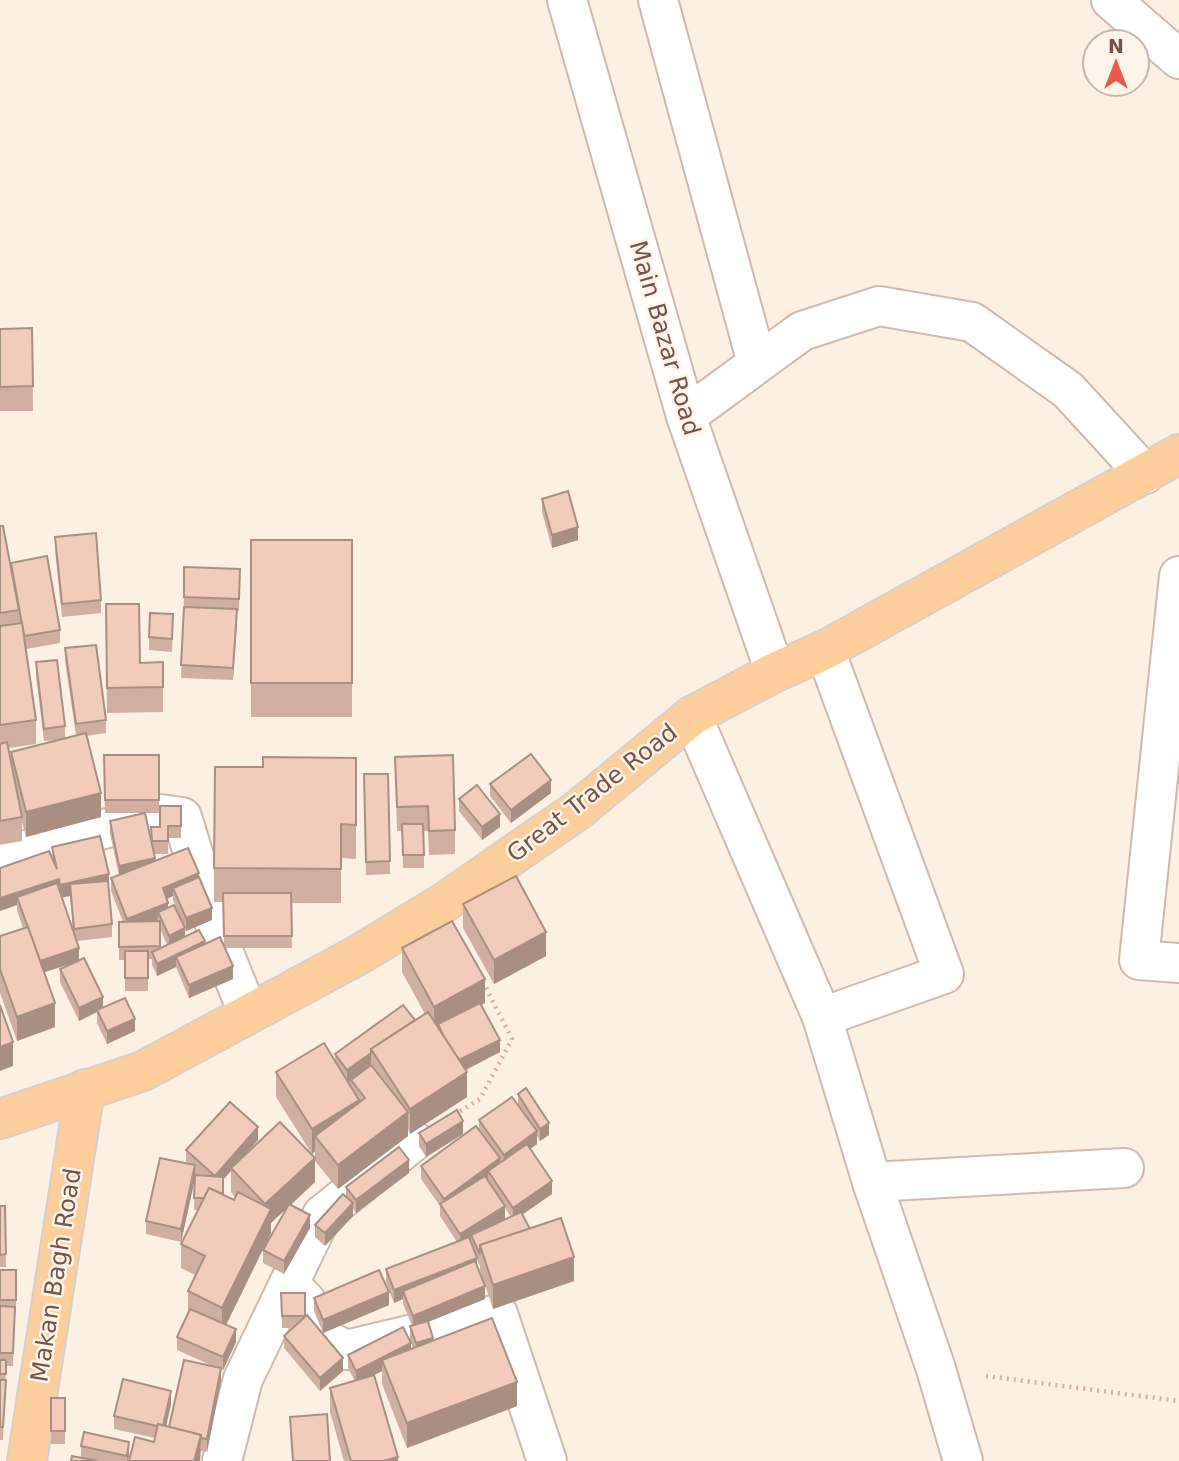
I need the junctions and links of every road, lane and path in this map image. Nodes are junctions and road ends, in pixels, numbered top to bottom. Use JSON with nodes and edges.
{"nodes":[{"id":1,"x":567,"y":0,"type":"edge"},
{"id":2,"x":659,"y":0,"type":"edge"},
{"id":3,"x":1111,"y":0,"type":"edge"},
{"id":4,"x":1179,"y":59,"type":"edge"},
{"id":5,"x":757,"y":363,"type":"junction"},
{"id":6,"x":686,"y":416,"type":"junction"},
{"id":7,"x":1179,"y":454,"type":"edge"},
{"id":8,"x":1145,"y":474,"type":"junction"},
{"id":9,"x":1178,"y":576,"type":"edge"},
{"id":10,"x":825,"y":650,"type":"junction"},
{"id":11,"x":775,"y":672,"type":"junction"},
{"id":12,"x":692,"y":716,"type":"junction"},
{"id":13,"x":0,"y":857,"type":"edge"},
{"id":14,"x":1179,"y":962,"type":"edge"},
{"id":15,"x":480,"y":978,"type":"edge"},
{"id":16,"x":248,"y":1013,"type":"junction"},
{"id":17,"x":822,"y":1017,"type":"junction"},
{"id":18,"x":85,"y":1089,"type":"junction"},
{"id":19,"x":0,"y":1119,"type":"edge"},
{"id":20,"x":414,"y":1140,"type":"joint"},
{"id":21,"x":1125,"y":1168,"type":"dead end"},
{"id":22,"x":872,"y":1182,"type":"junction"},
{"id":23,"x":289,"y":1284,"type":"junction"},
{"id":24,"x":936,"y":1369,"type":"junction"},
{"id":25,"x":1179,"y":1401,"type":"edge"},
{"id":26,"x":27,"y":1461,"type":"edge"},
{"id":27,"x":222,"y":1461,"type":"edge"},
{"id":28,"x":547,"y":1461,"type":"edge"},
{"id":29,"x":962,"y":1461,"type":"edge"}],
"edges":[{"from":1,"to":6,"type":"street","name":"Main Bazar Road"},
{"from":2,"to":5,"type":"street"},
{"from":3,"to":4,"type":"street"},
{"from":5,"to":6,"type":"street"},
{"from":5,"to":8,"type":"street"},
{"from":6,"to":11,"type":"street","name":"Main Bazar Road"},
{"from":7,"to":8,"type":"main road","name":"Great Trade Road"},
{"from":8,"to":10,"type":"main road","name":"Great Trade Road"},
{"from":9,"to":14,"type":"street"},
{"from":10,"to":11,"type":"main road","name":"Great Trade Road"},
{"from":10,"to":17,"type":"street"},
{"from":11,"to":12,"type":"main road","name":"Great Trade Road"},
{"from":12,"to":16,"type":"main road","name":"Great Trade Road"},
{"from":12,"to":17,"type":"street"},
{"from":13,"to":16,"type":"street"},
{"from":15,"to":20,"type":"path"},
{"from":16,"to":18,"type":"main road","name":"Great Trade Road"},
{"from":17,"to":22,"type":"street"},
{"from":18,"to":19,"type":"main road","name":"Great Trade Road"},
{"from":18,"to":26,"type":"main road","name":"Makan Bagh Road"},
{"from":20,"to":23,"type":"street"},
{"from":21,"to":22,"type":"street"},
{"from":22,"to":24,"type":"street"},
{"from":23,"to":27,"type":"street"},
{"from":23,"to":28,"type":"street"},
{"from":24,"to":25,"type":"path"},
{"from":24,"to":29,"type":"street"}]}
